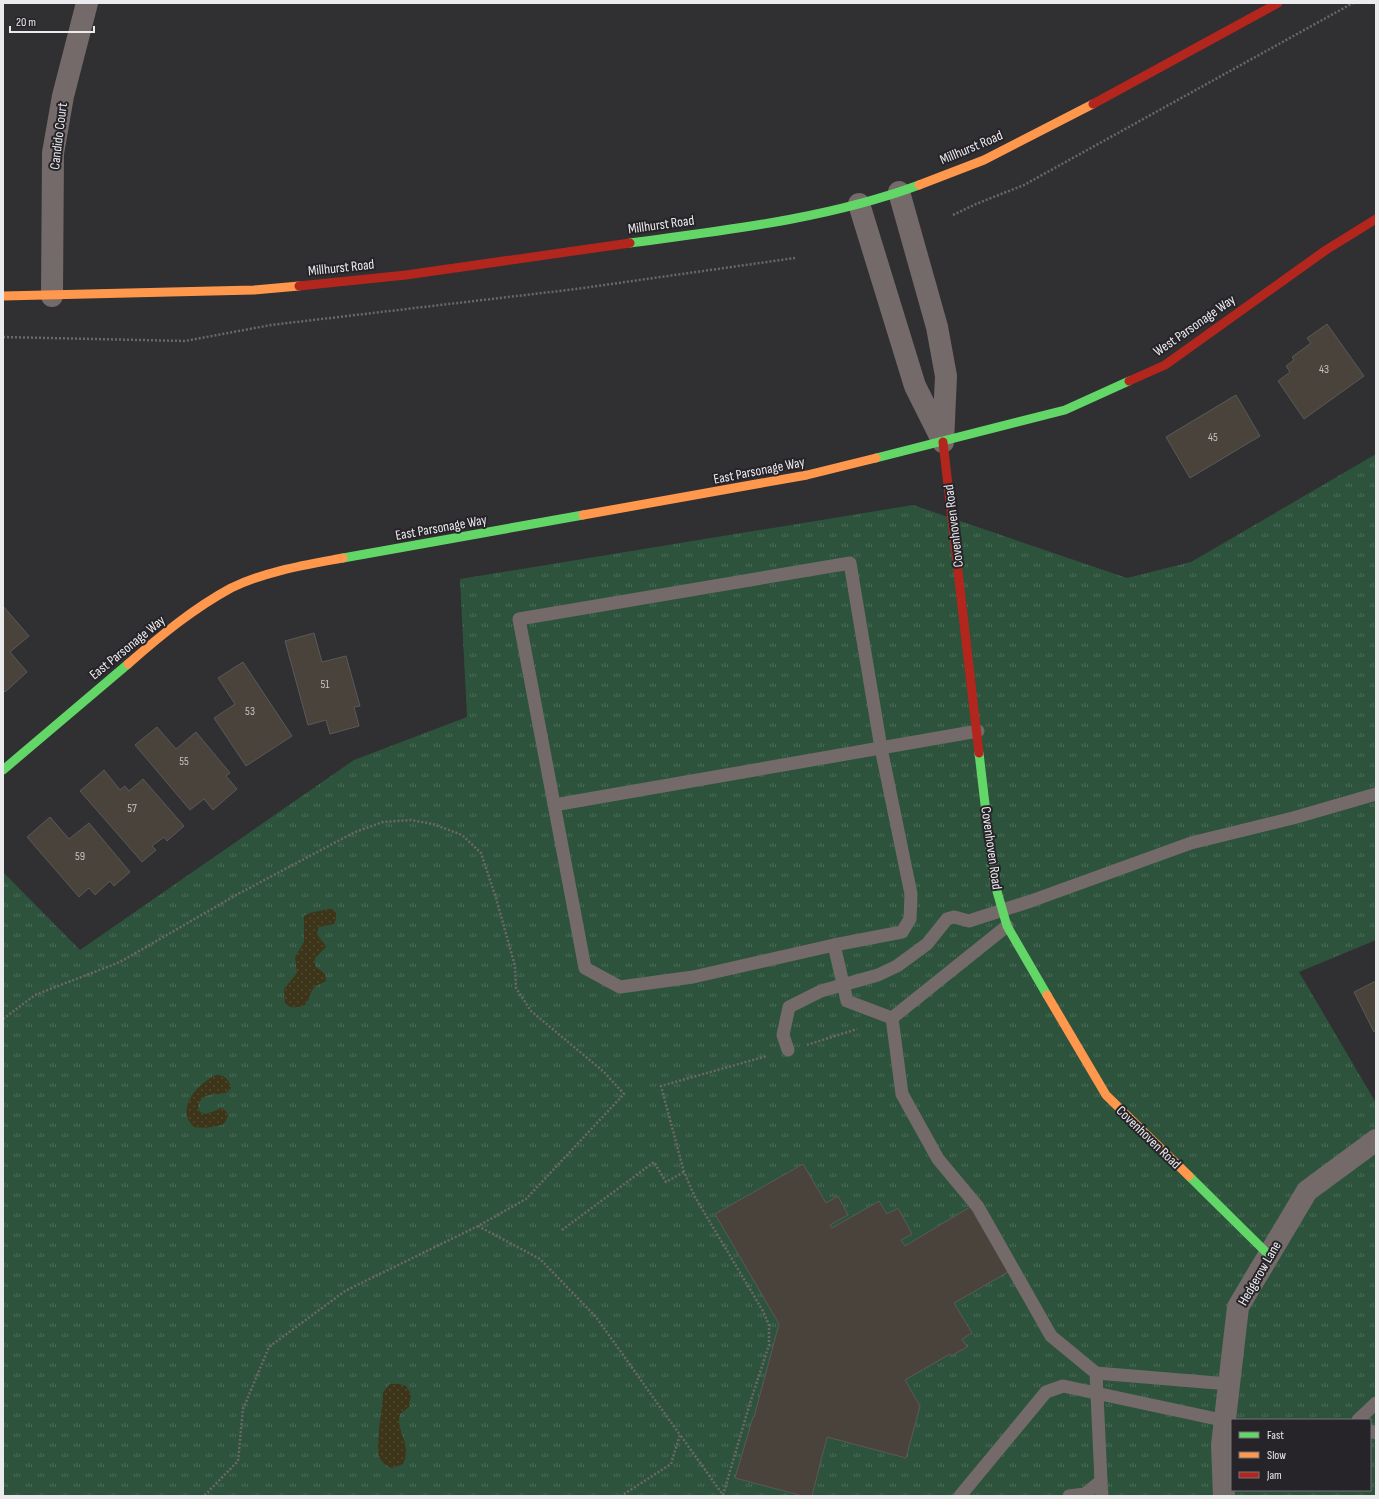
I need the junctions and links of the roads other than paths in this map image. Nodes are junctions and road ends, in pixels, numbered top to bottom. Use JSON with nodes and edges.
{"nodes":[{"id":1,"x":87,"y":3,"type":"edge"},
{"id":2,"x":1278,"y":3,"type":"edge"},
{"id":3,"x":899,"y":192,"type":"junction"},
{"id":4,"x":859,"y":204,"type":"junction"},
{"id":5,"x":1376,"y":219,"type":"edge"},
{"id":6,"x":3,"y":296,"type":"edge"},
{"id":7,"x":52,"y":296,"type":"junction"},
{"id":8,"x":943,"y":442,"type":"junction"},
{"id":9,"x":978,"y":731,"type":"junction"},
{"id":10,"x":880,"y":748,"type":"junction"},
{"id":11,"x":3,"y":770,"type":"edge"},
{"id":12,"x":1376,"y":794,"type":"edge"},
{"id":13,"x":554,"y":805,"type":"junction"},
{"id":14,"x":1002,"y":910,"type":"junction"},
{"id":15,"x":1007,"y":926,"type":"junction"},
{"id":16,"x":834,"y":945,"type":"junction"},
{"id":17,"x":843,"y":985,"type":"junction"},
{"id":18,"x":892,"y":1018,"type":"junction"},
{"id":19,"x":788,"y":1050,"type":"road end"},
{"id":20,"x":1376,"y":1140,"type":"edge"},
{"id":21,"x":1269,"y":1255,"type":"junction"},
{"id":22,"x":1096,"y":1373,"type":"junction"},
{"id":23,"x":1229,"y":1384,"type":"junction"},
{"id":24,"x":1097,"y":1394,"type":"junction"},
{"id":25,"x":1376,"y":1403,"type":"edge"},
{"id":26,"x":1359,"y":1419,"type":"edge"},
{"id":27,"x":1229,"y":1421,"type":"edge"},
{"id":28,"x":1101,"y":1481,"type":"junction"},
{"id":29,"x":960,"y":1496,"type":"edge"},
{"id":30,"x":1069,"y":1496,"type":"edge"},
{"id":31,"x":1102,"y":1496,"type":"edge"},
{"id":32,"x":1224,"y":1496,"type":"edge"}],
"edges":[{"from":1,"to":7,"type":"street","name":"Candido Court"},
{"from":2,"to":3,"type":"street","name":"Millhurst Road"},
{"from":3,"to":4,"type":"street","name":"Millhurst Road"},
{"from":3,"to":8,"type":"street","name":"Covenhoven Road"},
{"from":4,"to":7,"type":"street","name":"Millhurst Road"},
{"from":4,"to":8,"type":"street","name":"Covenhoven Road"},
{"from":5,"to":8,"type":"street","name":"West Parsonage Way"},
{"from":6,"to":7,"type":"street","name":"Millhurst Road"},
{"from":8,"to":9,"type":"street","name":"Covenhoven Road"},
{"from":8,"to":11,"type":"street","name":"East Parsonage Way"},
{"from":9,"to":10,"type":"lane"},
{"from":9,"to":14,"type":"street","name":"Covenhoven Road"},
{"from":10,"to":13,"type":"lane"},
{"from":10,"to":13,"type":"lane"},
{"from":10,"to":16,"type":"lane"},
{"from":12,"to":14,"type":"lane"},
{"from":13,"to":16,"type":"lane"},
{"from":14,"to":15,"type":"street","name":"Covenhoven Road"},
{"from":14,"to":17,"type":"lane"},
{"from":15,"to":18,"type":"lane"},
{"from":15,"to":21,"type":"street","name":"Covenhoven Road"},
{"from":16,"to":17,"type":"lane"},
{"from":17,"to":18,"type":"lane"},
{"from":17,"to":19,"type":"lane"},
{"from":18,"to":22,"type":"lane"},
{"from":20,"to":21,"type":"street","name":"Hedgerow Lane"},
{"from":21,"to":23,"type":"street","name":"Hedgerow Lane"},
{"from":22,"to":23,"type":"lane"},
{"from":22,"to":24,"type":"lane"},
{"from":23,"to":27,"type":"street","name":"Hedgerow Lane"},
{"from":24,"to":27,"type":"lane"},
{"from":24,"to":28,"type":"lane"},
{"from":24,"to":29,"type":"lane"},
{"from":25,"to":26,"type":"lane"},
{"from":27,"to":32,"type":"street","name":"Hedgerow Lane"},
{"from":28,"to":30,"type":"lane"},
{"from":28,"to":31,"type":"lane"}]}
